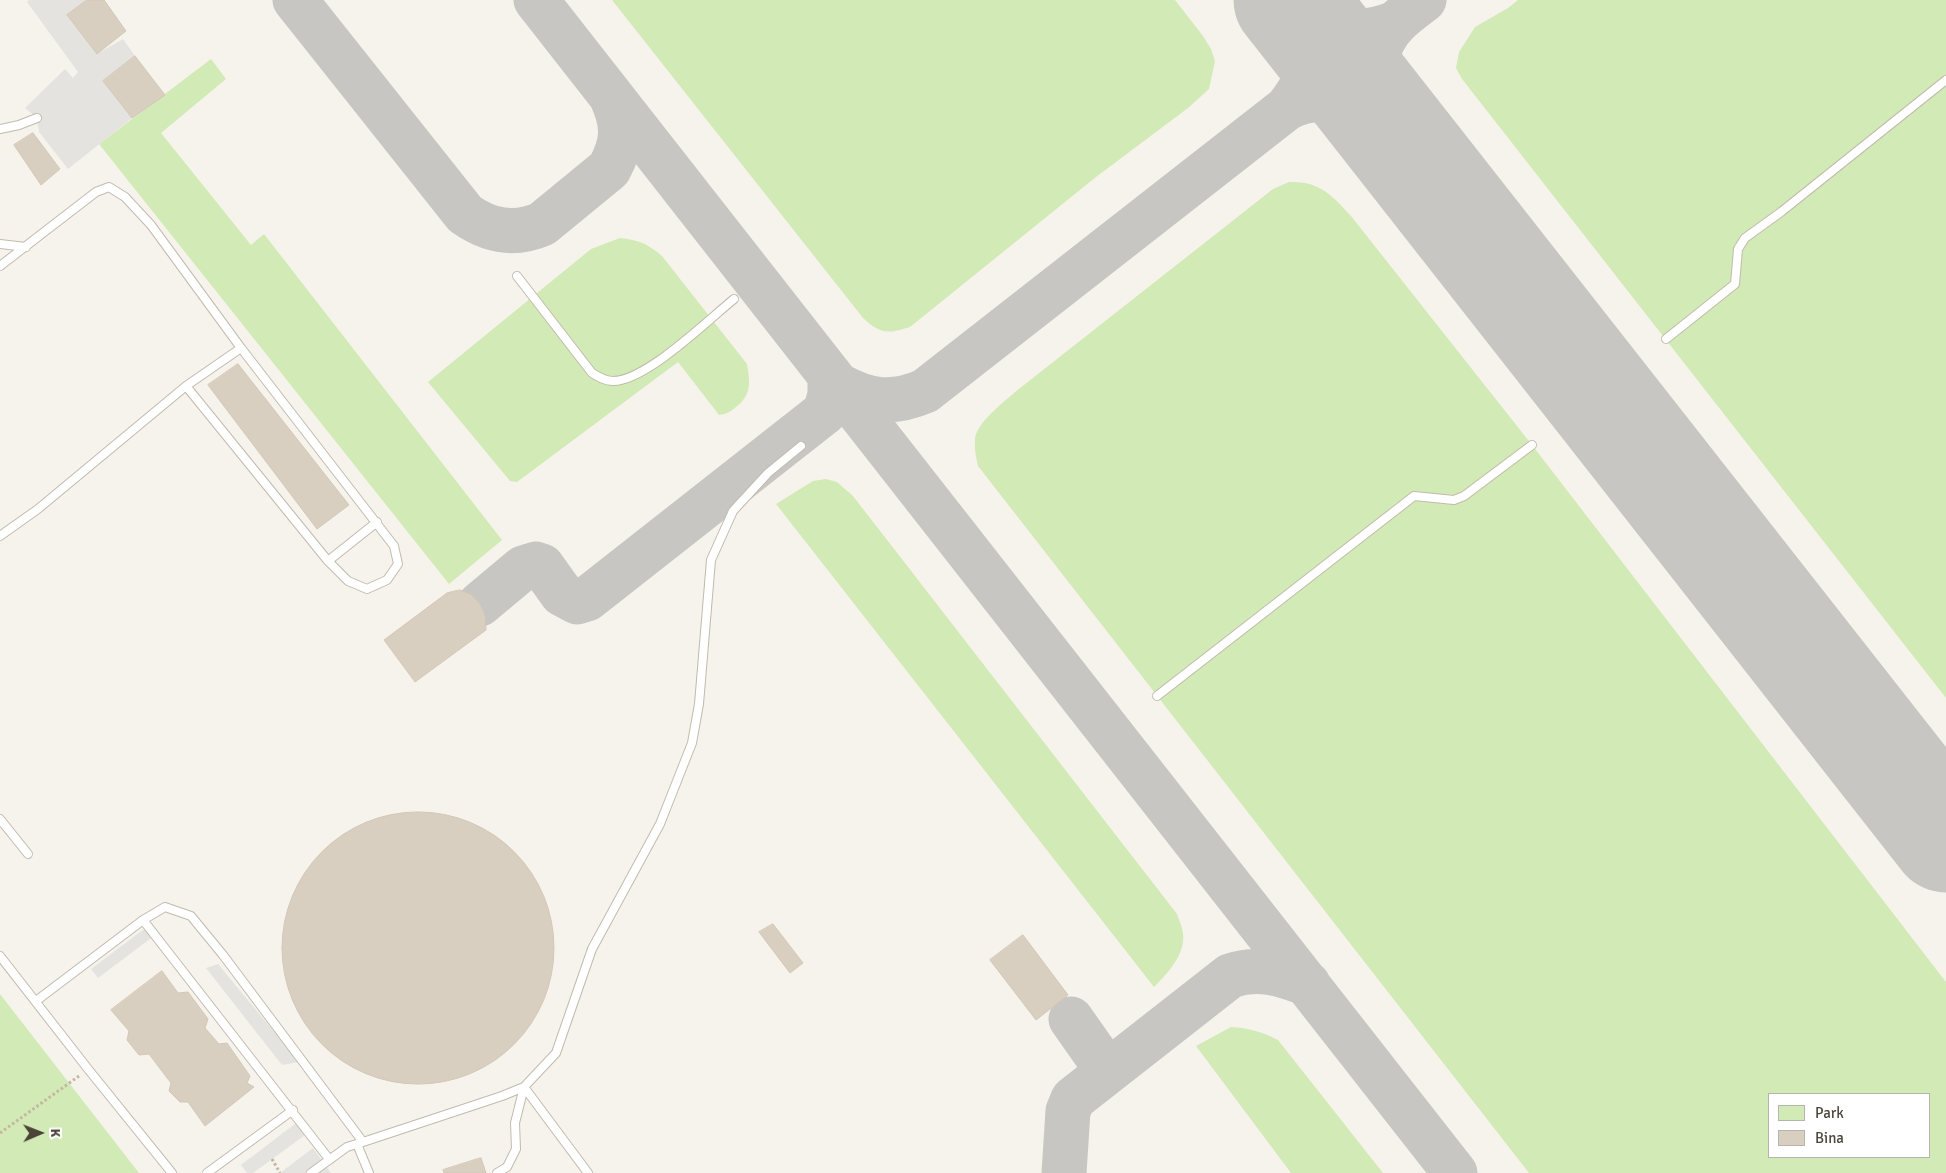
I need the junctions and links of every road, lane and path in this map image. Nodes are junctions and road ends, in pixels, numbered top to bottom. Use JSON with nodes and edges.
{"nodes":[{"id":1,"x":1946,"y":80,"type":"edge"},
{"id":2,"x":37,"y":118,"type":"dead end"},
{"id":3,"x":0,"y":129,"type":"edge"},
{"id":4,"x":0,"y":244,"type":"edge"},
{"id":5,"x":26,"y":247,"type":"junction"},
{"id":6,"x":0,"y":266,"type":"edge"},
{"id":7,"x":516,"y":276,"type":"dead end"},
{"id":8,"x":734,"y":299,"type":"dead end"},
{"id":9,"x":1666,"y":340,"type":"dead end"},
{"id":10,"x":241,"y":348,"type":"junction"},
{"id":11,"x":186,"y":386,"type":"junction"},
{"id":12,"x":1532,"y":445,"type":"dead end"},
{"id":13,"x":801,"y":446,"type":"dead end"},
{"id":14,"x":377,"y":522,"type":"junction"},
{"id":15,"x":0,"y":536,"type":"edge"},
{"id":16,"x":328,"y":561,"type":"junction"},
{"id":17,"x":1157,"y":696,"type":"dead end"},
{"id":18,"x":0,"y":818,"type":"edge"},
{"id":19,"x":28,"y":854,"type":"dead end"},
{"id":20,"x":142,"y":920,"type":"junction"},
{"id":21,"x":0,"y":956,"type":"edge"},
{"id":22,"x":36,"y":1001,"type":"junction"},
{"id":23,"x":88,"y":1069,"type":"junction"},
{"id":24,"x":524,"y":1087,"type":"junction"},
{"id":25,"x":292,"y":1110,"type":"junction"},
{"id":26,"x":0,"y":1133,"type":"edge"},
{"id":27,"x":360,"y":1143,"type":"junction"},
{"id":28,"x":272,"y":1159,"type":"dead end"},
{"id":29,"x":329,"y":1159,"type":"junction"},
{"id":30,"x":172,"y":1173,"type":"edge"},
{"id":31,"x":207,"y":1173,"type":"edge"},
{"id":32,"x":280,"y":1173,"type":"edge"},
{"id":33,"x":310,"y":1173,"type":"edge"},
{"id":34,"x":369,"y":1173,"type":"edge"},
{"id":35,"x":497,"y":1173,"type":"edge"},
{"id":36,"x":588,"y":1173,"type":"edge"}],
"edges":[{"from":1,"to":9,"type":"lane"},
{"from":2,"to":3,"type":"lane"},
{"from":4,"to":5,"type":"lane"},
{"from":5,"to":6,"type":"lane"},
{"from":5,"to":10,"type":"lane"},
{"from":7,"to":8,"type":"lane"},
{"from":10,"to":11,"type":"lane"},
{"from":10,"to":14,"type":"lane"},
{"from":11,"to":15,"type":"lane"},
{"from":11,"to":16,"type":"lane"},
{"from":12,"to":17,"type":"lane"},
{"from":13,"to":24,"type":"lane"},
{"from":14,"to":16,"type":"lane"},
{"from":14,"to":16,"type":"lane"},
{"from":18,"to":19,"type":"lane"},
{"from":20,"to":22,"type":"lane"},
{"from":20,"to":25,"type":"lane"},
{"from":20,"to":27,"type":"lane"},
{"from":21,"to":22,"type":"lane"},
{"from":22,"to":23,"type":"lane"},
{"from":23,"to":26,"type":"path"},
{"from":23,"to":30,"type":"lane"},
{"from":24,"to":27,"type":"lane"},
{"from":24,"to":35,"type":"lane"},
{"from":24,"to":36,"type":"lane"},
{"from":25,"to":29,"type":"lane"},
{"from":25,"to":31,"type":"lane"},
{"from":27,"to":29,"type":"lane"},
{"from":27,"to":34,"type":"lane"},
{"from":28,"to":32,"type":"path"},
{"from":29,"to":33,"type":"lane"}]}
